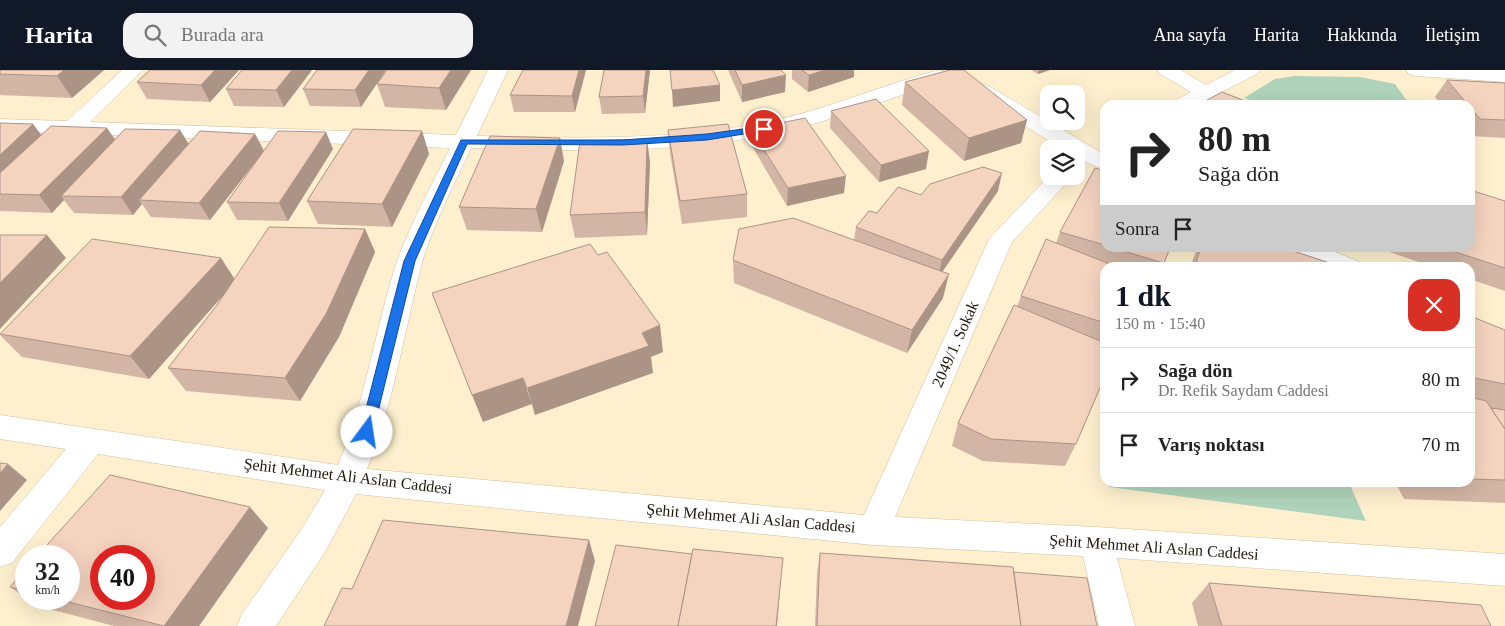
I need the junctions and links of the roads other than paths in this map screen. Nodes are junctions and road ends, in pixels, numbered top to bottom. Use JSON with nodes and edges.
{"nodes":[{"id":1,"x":133,"y":70,"type":"edge"},
{"id":2,"x":498,"y":70,"type":"edge"},
{"id":3,"x":1167,"y":70,"type":"edge"},
{"id":4,"x":1250,"y":70,"type":"edge"},
{"id":5,"x":1416,"y":70,"type":"edge"},
{"id":6,"x":958,"y":75,"type":"edge"},
{"id":7,"x":1505,"y":76,"type":"edge"},
{"id":8,"x":1206,"y":93,"type":"junction"},
{"id":9,"x":1191,"y":100,"type":"edge"},
{"id":10,"x":1225,"y":100,"type":"edge"},
{"id":11,"x":0,"y":125,"type":"edge"},
{"id":12,"x":72,"y":128,"type":"junction"},
{"id":13,"x":1054,"y":140,"type":"edge"},
{"id":14,"x":464,"y":142,"type":"junction"},
{"id":15,"x":1100,"y":146,"type":"edge"},
{"id":16,"x":1085,"y":155,"type":"edge"},
{"id":17,"x":1085,"y":159,"type":"edge"},
{"id":18,"x":1100,"y":162,"type":"edge"},
{"id":19,"x":1053,"y":185,"type":"edge"},
{"id":20,"x":1313,"y":252,"type":"edge"},
{"id":21,"x":1337,"y":262,"type":"edge"},
{"id":22,"x":0,"y":428,"type":"edge"},
{"id":23,"x":92,"y":440,"type":"junction"},
{"id":24,"x":347,"y":480,"type":"junction"},
{"id":25,"x":873,"y":530,"type":"junction"},
{"id":26,"x":1096,"y":542,"type":"junction"},
{"id":27,"x":0,"y":552,"type":"edge"},
{"id":28,"x":1505,"y":570,"type":"edge"},
{"id":29,"x":255,"y":626,"type":"edge"},
{"id":30,"x":1117,"y":626,"type":"edge"}],
"edges":[{"from":1,"to":12,"type":"street"},
{"from":2,"to":14,"type":"street"},
{"from":3,"to":8,"type":"street"},
{"from":4,"to":8,"type":"street"},
{"from":5,"to":7,"type":"street"},
{"from":6,"to":13,"type":"street"},
{"from":6,"to":14,"type":"street"},
{"from":8,"to":9,"type":"street"},
{"from":8,"to":10,"type":"street"},
{"from":11,"to":12,"type":"street"},
{"from":12,"to":14,"type":"street"},
{"from":14,"to":24,"type":"street"},
{"from":15,"to":16,"type":"street"},
{"from":17,"to":18,"type":"street"},
{"from":19,"to":25,"type":"street","name":"2049/1. Sokak"},
{"from":20,"to":21,"type":"street"},
{"from":22,"to":23,"type":"street","name":"Şehit Mehmet Ali Aslan Caddesi"},
{"from":23,"to":24,"type":"street","name":"Şehit Mehmet Ali Aslan Caddesi"},
{"from":23,"to":27,"type":"street"},
{"from":24,"to":25,"type":"street","name":"Şehit Mehmet Ali Aslan Caddesi"},
{"from":24,"to":29,"type":"street"},
{"from":25,"to":26,"type":"street","name":"Şehit Mehmet Ali Aslan Caddesi"},
{"from":26,"to":28,"type":"street","name":"Şehit Mehmet Ali Aslan Caddesi"},
{"from":26,"to":30,"type":"street"}]}
